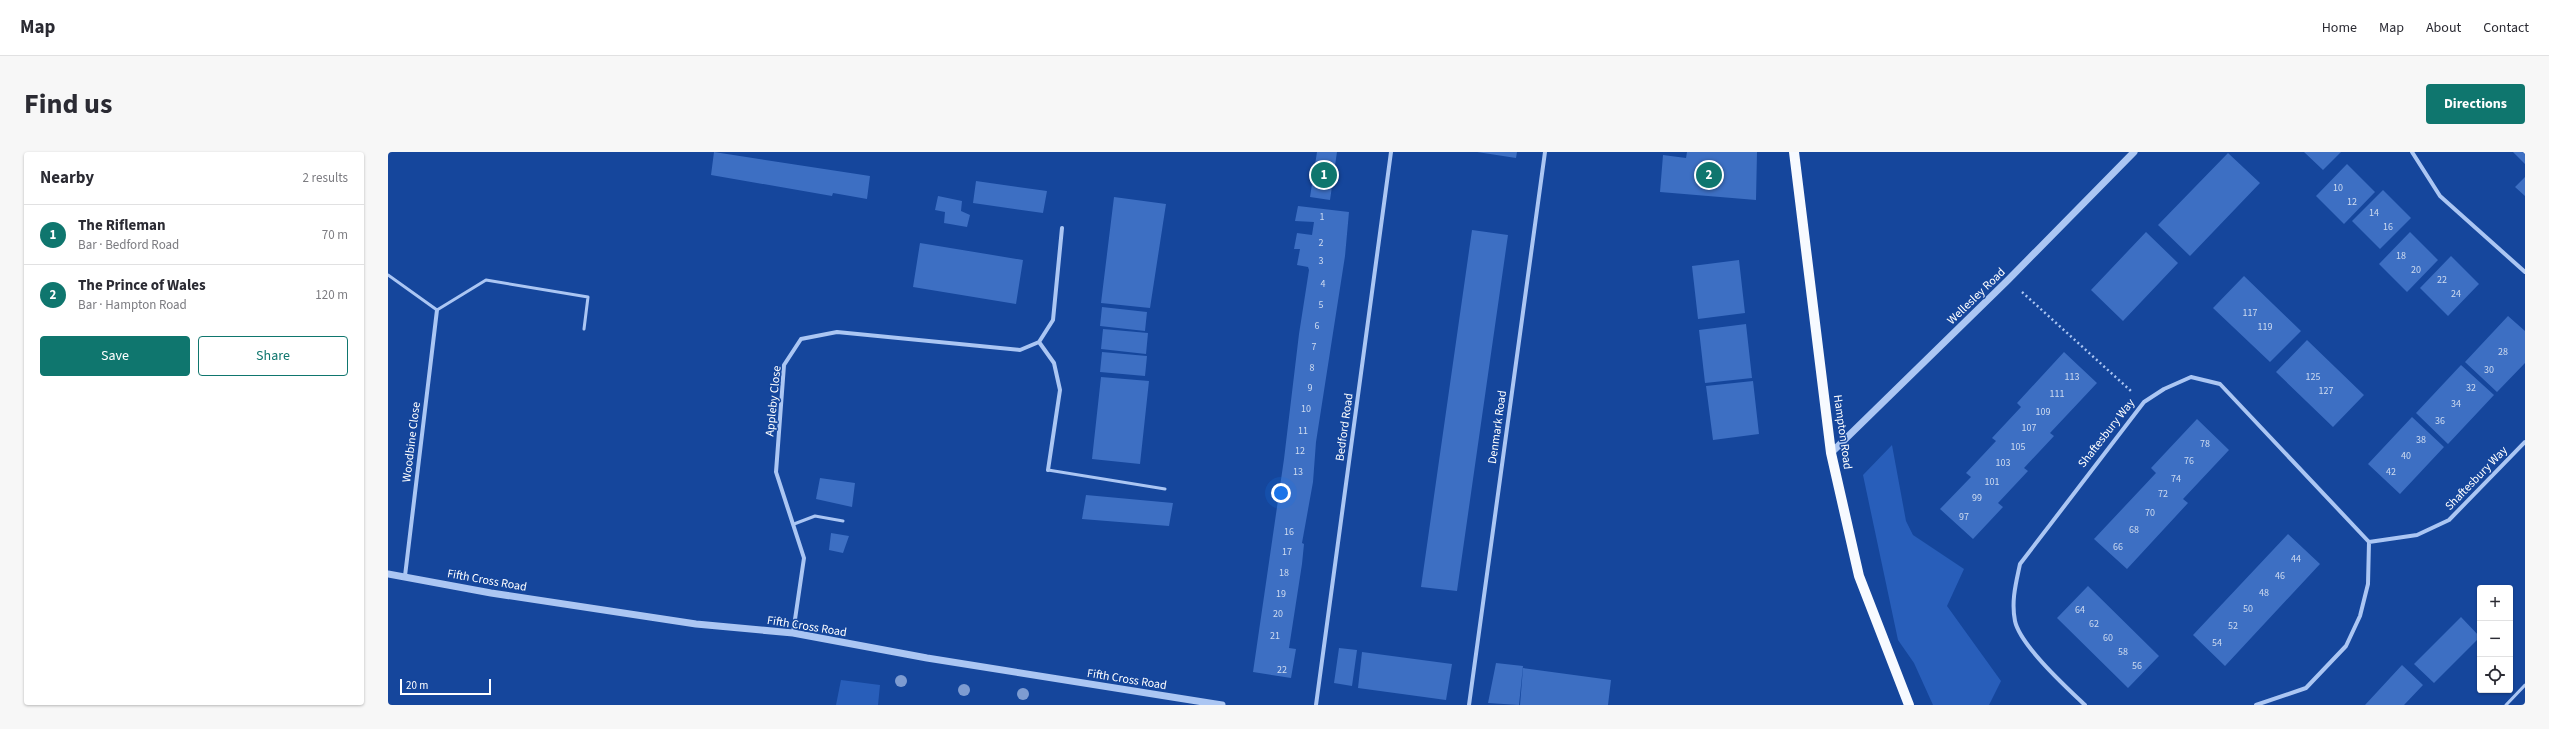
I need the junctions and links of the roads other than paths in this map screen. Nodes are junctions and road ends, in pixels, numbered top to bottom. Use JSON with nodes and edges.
{"nodes":[{"id":1,"x":1392,"y":152,"type":"edge"},
{"id":2,"x":1545,"y":152,"type":"edge"},
{"id":3,"x":1794,"y":152,"type":"edge"},
{"id":4,"x":2134,"y":152,"type":"edge"},
{"id":5,"x":2412,"y":152,"type":"edge"},
{"id":6,"x":1062,"y":228,"type":"dead end"},
{"id":7,"x":2525,"y":272,"type":"edge"},
{"id":8,"x":388,"y":275,"type":"edge"},
{"id":9,"x":437,"y":310,"type":"junction"},
{"id":10,"x":584,"y":329,"type":"dead end"},
{"id":11,"x":1039,"y":342,"type":"junction"},
{"id":12,"x":2525,"y":442,"type":"edge"},
{"id":13,"x":1831,"y":452,"type":"junction"},
{"id":14,"x":1048,"y":470,"type":"joint"},
{"id":15,"x":1165,"y":489,"type":"dead end"},
{"id":16,"x":843,"y":521,"type":"dead end"},
{"id":17,"x":794,"y":524,"type":"junction"},
{"id":18,"x":2369,"y":542,"type":"junction"},
{"id":19,"x":388,"y":574,"type":"edge"},
{"id":20,"x":405,"y":576,"type":"junction"},
{"id":21,"x":793,"y":633,"type":"junction"},
{"id":22,"x":2525,"y":685,"type":"edge"},
{"id":23,"x":1222,"y":705,"type":"edge"},
{"id":24,"x":1316,"y":705,"type":"edge"},
{"id":25,"x":1469,"y":705,"type":"edge"},
{"id":26,"x":1909,"y":705,"type":"edge"},
{"id":27,"x":2085,"y":705,"type":"edge"},
{"id":28,"x":2256,"y":705,"type":"edge"},
{"id":29,"x":2506,"y":705,"type":"edge"}],
"edges":[{"from":1,"to":24,"type":"street","name":"Bedford Road"},
{"from":2,"to":25,"type":"street","name":"Denmark Road"},
{"from":3,"to":13,"type":"main road","name":"Hampton Road"},
{"from":4,"to":13,"type":"street","name":"Wellesley Road"},
{"from":5,"to":7,"type":"street"},
{"from":6,"to":11,"type":"street"},
{"from":8,"to":9,"type":"lane"},
{"from":9,"to":10,"type":"lane"},
{"from":9,"to":20,"type":"street","name":"Woodbine Close"},
{"from":11,"to":14,"type":"street"},
{"from":11,"to":17,"type":"street","name":"Appleby Close"},
{"from":12,"to":18,"type":"street","name":"Shaftesbury Way"},
{"from":13,"to":26,"type":"main road","name":"Hampton Road"},
{"from":14,"to":15,"type":"lane"},
{"from":16,"to":17,"type":"lane"},
{"from":17,"to":21,"type":"street","name":"Appleby Close"},
{"from":18,"to":27,"type":"street","name":"Shaftesbury Way"},
{"from":18,"to":28,"type":"street"},
{"from":19,"to":20,"type":"street","name":"Fifth Cross Road"},
{"from":20,"to":21,"type":"street","name":"Fifth Cross Road"},
{"from":21,"to":23,"type":"street","name":"Fifth Cross Road"},
{"from":22,"to":29,"type":"lane"}]}
